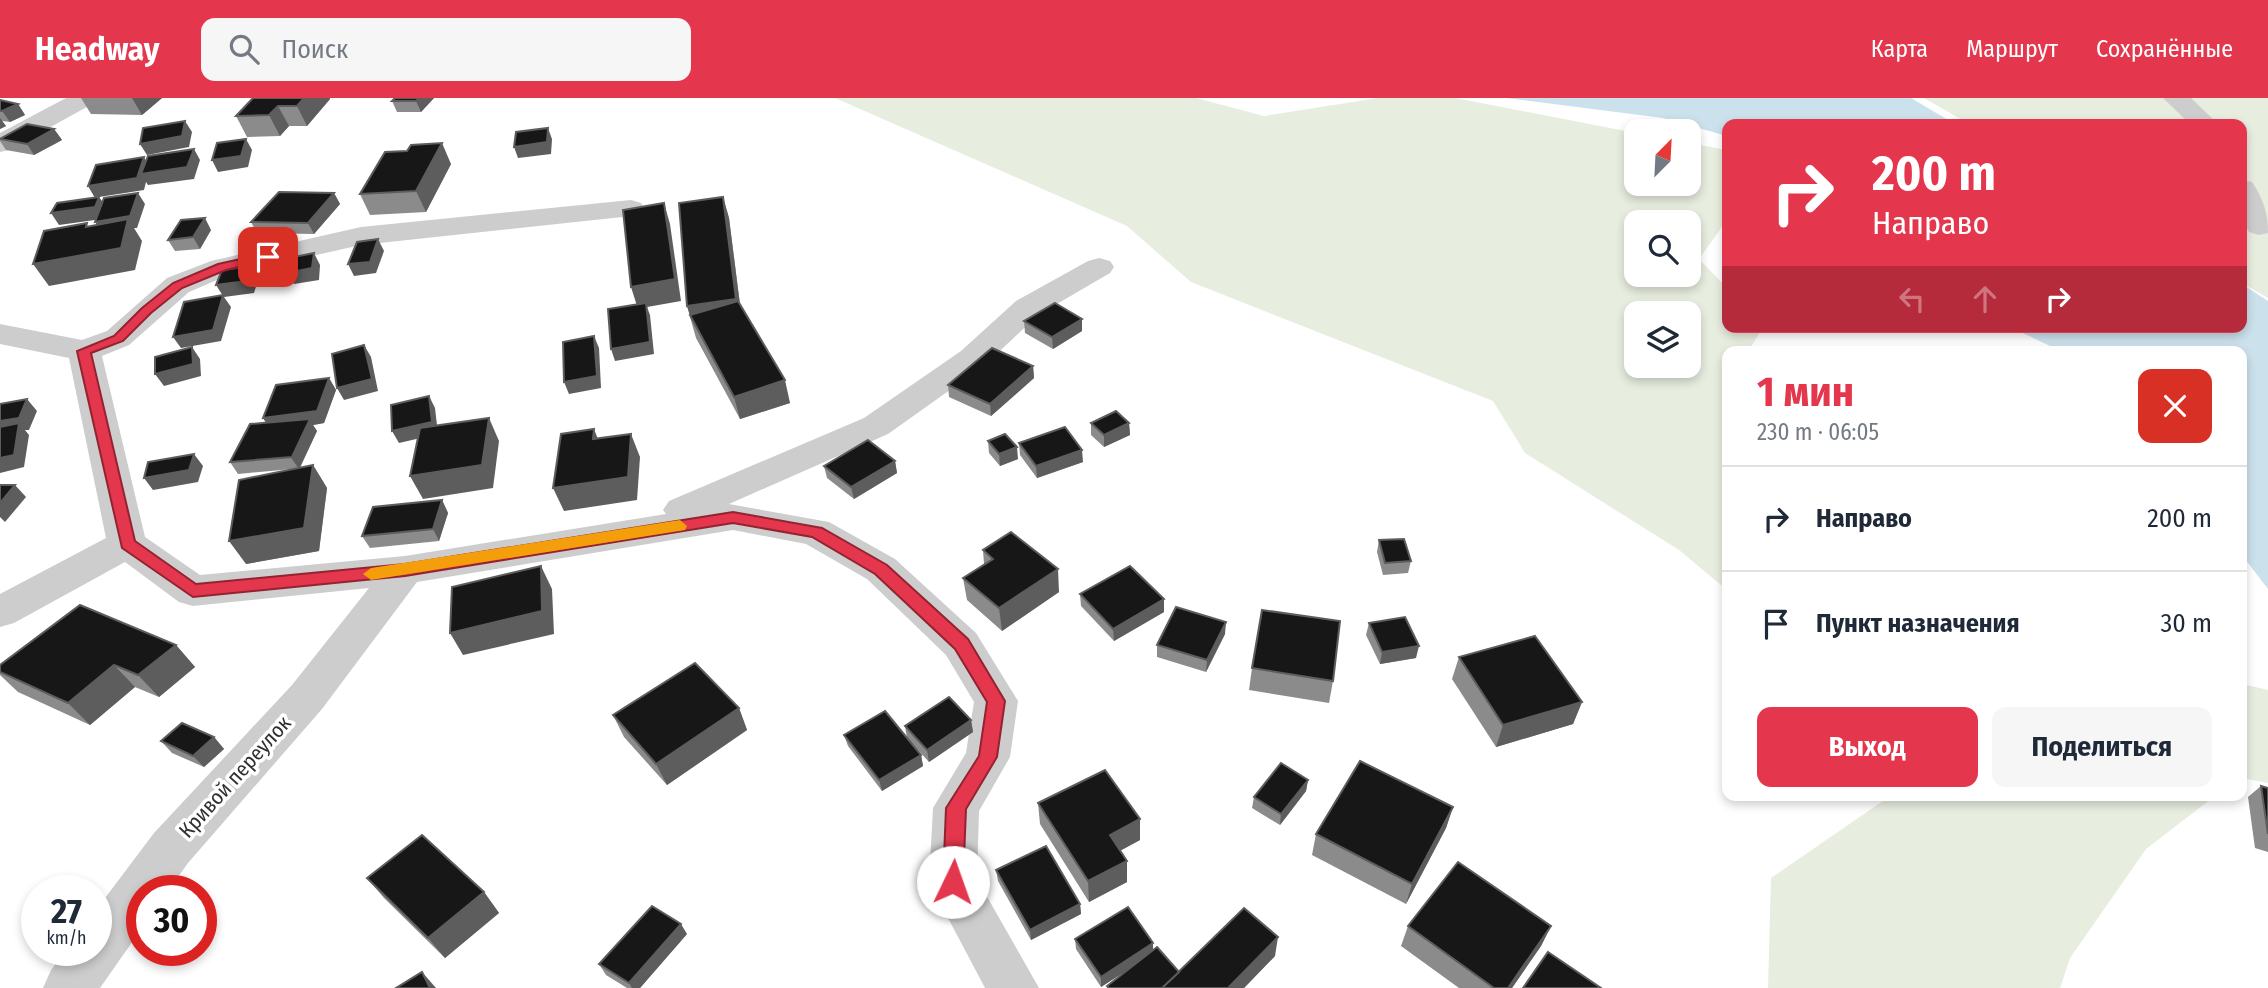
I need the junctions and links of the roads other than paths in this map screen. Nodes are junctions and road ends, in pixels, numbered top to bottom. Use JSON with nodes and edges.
{"nodes":[{"id":1,"x":85,"y":98,"type":"edge"},
{"id":2,"x":2176,"y":98,"type":"edge"},
{"id":3,"x":2199,"y":119,"type":"edge"},
{"id":4,"x":0,"y":144,"type":"edge"},
{"id":5,"x":2247,"y":199,"type":"edge"},
{"id":6,"x":631,"y":209,"type":"edge"},
{"id":7,"x":2259,"y":226,"type":"dead end"},
{"id":8,"x":1099,"y":267,"type":"dead end"},
{"id":9,"x":0,"y":334,"type":"edge"},
{"id":10,"x":84,"y":351,"type":"junction"},
{"id":11,"x":622,"y":535,"type":"junction"},
{"id":12,"x":127,"y":544,"type":"junction"},
{"id":13,"x":405,"y":570,"type":"junction"},
{"id":14,"x":0,"y":612,"type":"edge"},
{"id":15,"x":69,"y":988,"type":"edge"},
{"id":16,"x":1013,"y":988,"type":"edge"}],
"edges":[{"from":1,"to":4,"type":"street"},
{"from":2,"to":3,"type":"street"},
{"from":5,"to":7,"type":"street"},
{"from":6,"to":10,"type":"street"},
{"from":8,"to":11,"type":"street"},
{"from":9,"to":10,"type":"street"},
{"from":10,"to":12,"type":"street"},
{"from":11,"to":13,"type":"street"},
{"from":11,"to":16,"type":"street"},
{"from":12,"to":13,"type":"street"},
{"from":12,"to":14,"type":"street"},
{"from":13,"to":15,"type":"street","name":"Кривой переулок"}]}
